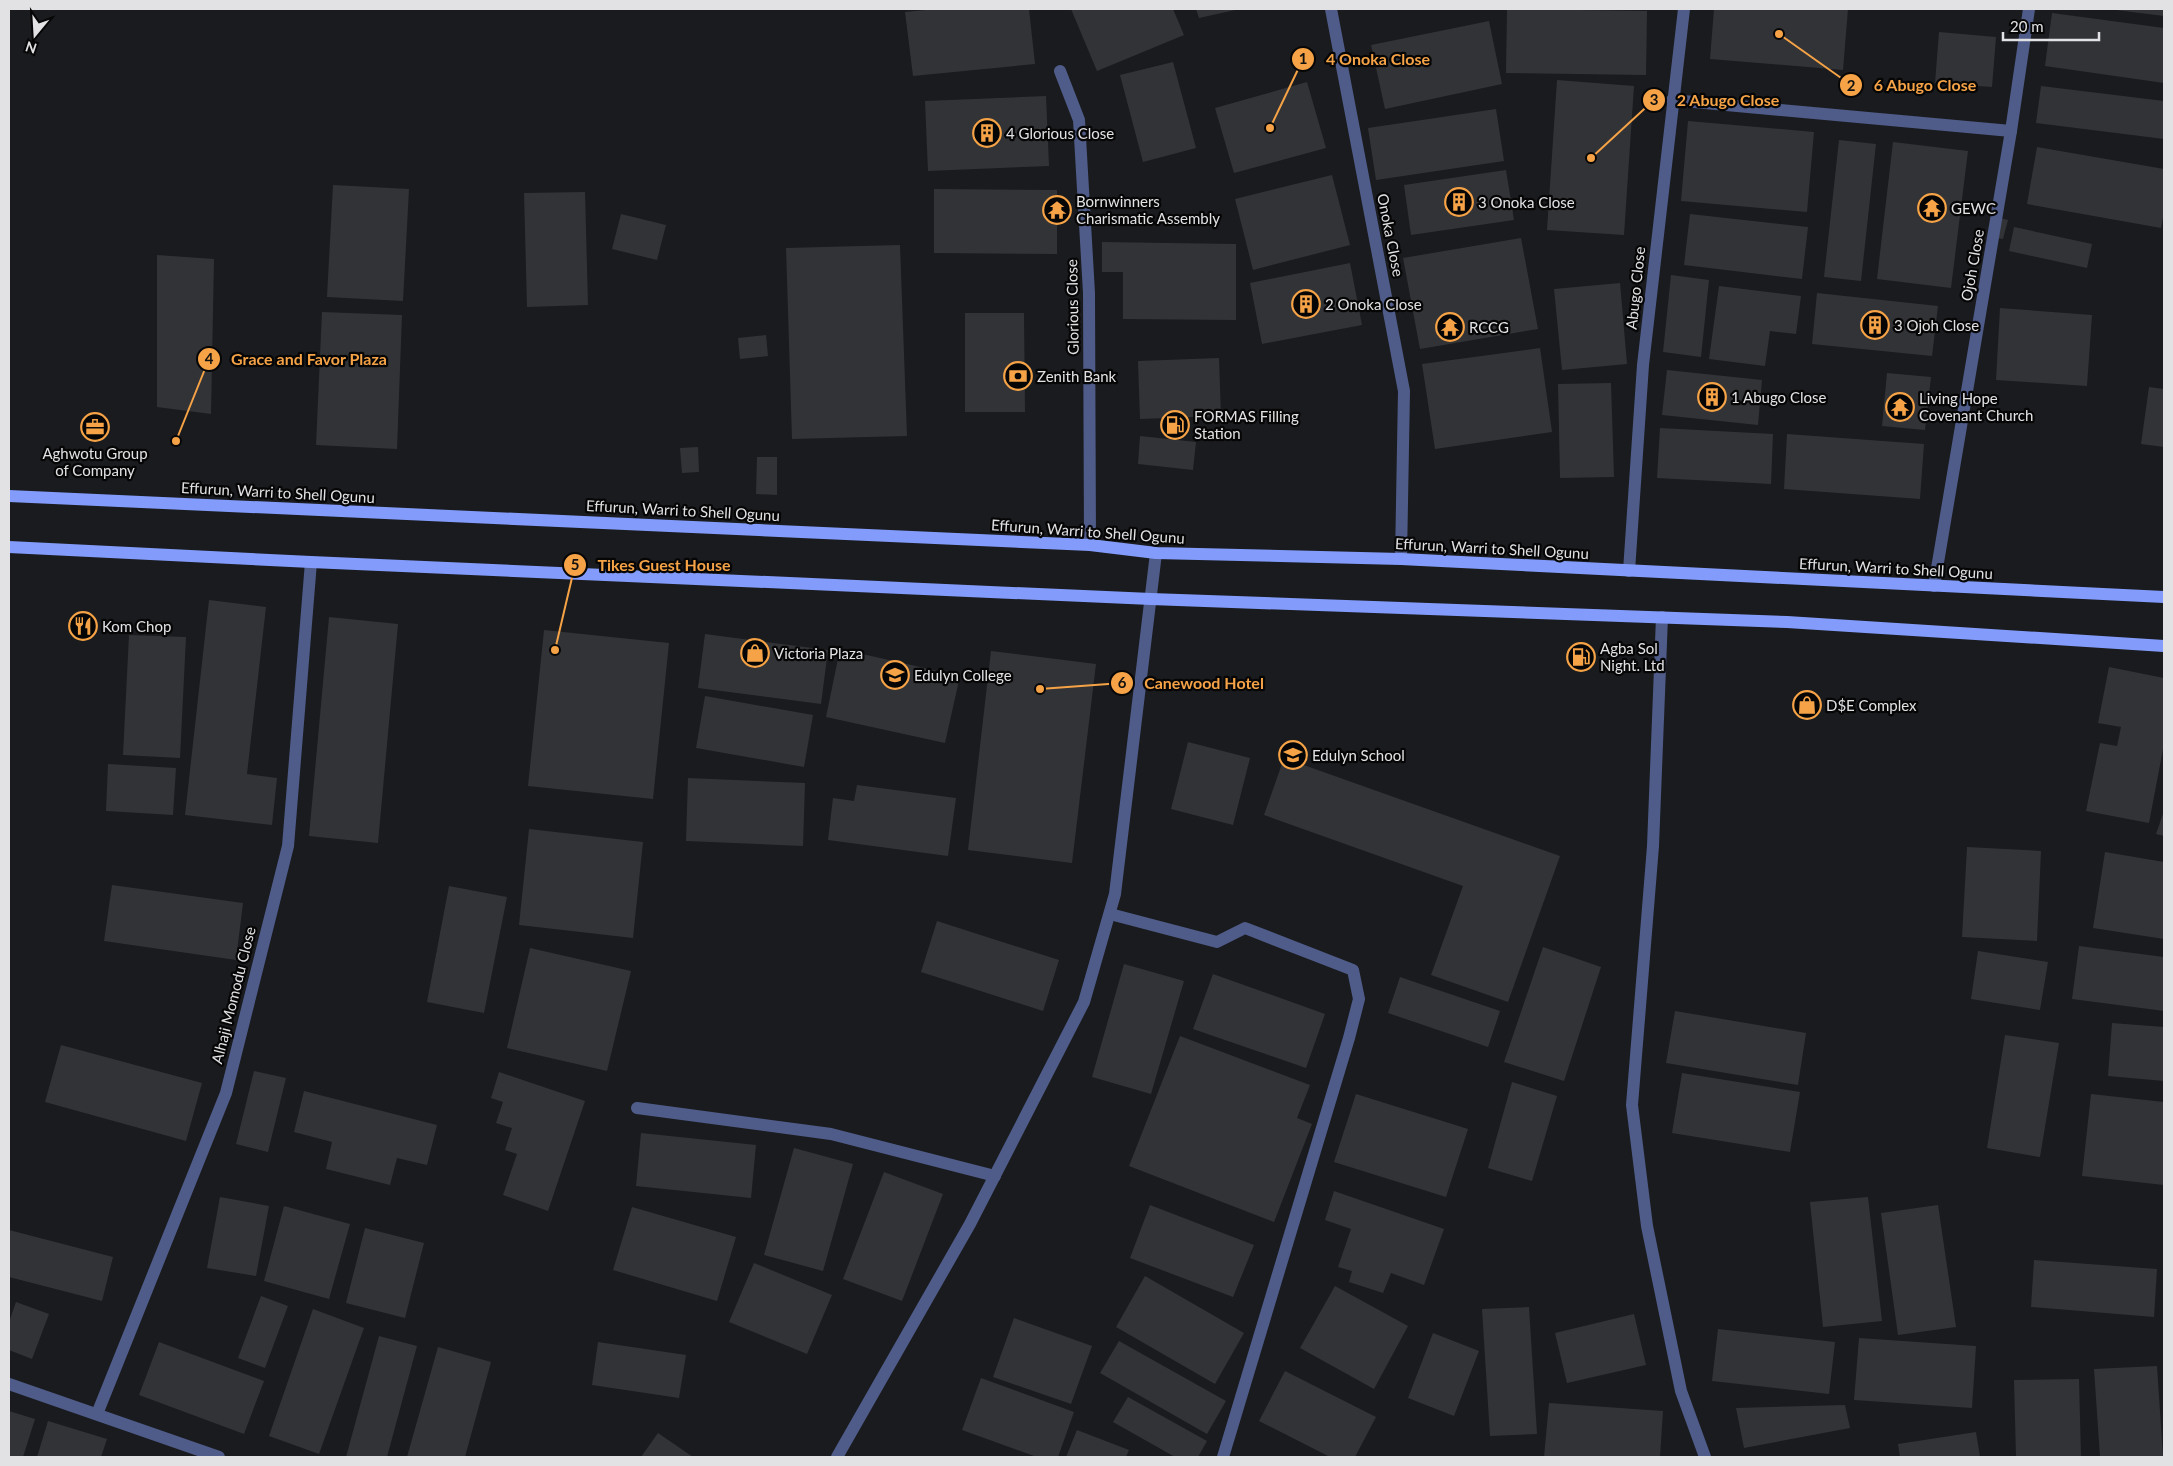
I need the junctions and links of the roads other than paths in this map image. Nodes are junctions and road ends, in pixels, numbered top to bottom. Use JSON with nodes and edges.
{"nodes":[{"id":1,"x":1331,"y":9,"type":"edge"},
{"id":2,"x":1684,"y":9,"type":"edge"},
{"id":3,"x":2029,"y":9,"type":"edge"},
{"id":4,"x":1060,"y":71,"type":"dead end"},
{"id":5,"x":1672,"y":100,"type":"junction"},
{"id":6,"x":2011,"y":131,"type":"junction"},
{"id":7,"x":9,"y":496,"type":"edge"},
{"id":8,"x":1090,"y":545,"type":"junction"},
{"id":9,"x":9,"y":547,"type":"edge"},
{"id":10,"x":1156,"y":553,"type":"junction"},
{"id":11,"x":1401,"y":559,"type":"junction"},
{"id":12,"x":311,"y":562,"type":"junction"},
{"id":13,"x":1629,"y":571,"type":"junction"},
{"id":14,"x":1934,"y":586,"type":"junction"},
{"id":15,"x":2164,"y":598,"type":"edge"},
{"id":16,"x":1152,"y":599,"type":"junction"},
{"id":17,"x":1662,"y":617,"type":"junction"},
{"id":18,"x":2164,"y":646,"type":"edge"},
{"id":19,"x":1110,"y":914,"type":"junction"},
{"id":20,"x":637,"y":1108,"type":"dead end"},
{"id":21,"x":995,"y":1176,"type":"junction"},
{"id":22,"x":9,"y":1384,"type":"edge"},
{"id":23,"x":97,"y":1414,"type":"junction"},
{"id":24,"x":218,"y":1457,"type":"edge"},
{"id":25,"x":837,"y":1457,"type":"edge"},
{"id":26,"x":1223,"y":1457,"type":"edge"},
{"id":27,"x":1705,"y":1457,"type":"edge"}],
"edges":[{"from":1,"to":11,"type":"street","name":"Onoka Close"},
{"from":2,"to":5,"type":"street","name":"Abugo Close"},
{"from":3,"to":6,"type":"street","name":"Ojoh Close"},
{"from":4,"to":8,"type":"street","name":"Glorious Close"},
{"from":5,"to":6,"type":"street"},
{"from":5,"to":13,"type":"street","name":"Abugo Close"},
{"from":6,"to":14,"type":"street","name":"Ojoh Close"},
{"from":7,"to":8,"type":"main road","name":"Effurun, Warri to Shell Ogunu"},
{"from":8,"to":10,"type":"main road","name":"Effurun, Warri to Shell Ogunu"},
{"from":9,"to":12,"type":"main road"},
{"from":10,"to":11,"type":"main road","name":"Effurun, Warri to Shell Ogunu"},
{"from":10,"to":16,"type":"street"},
{"from":11,"to":13,"type":"main road","name":"Effurun, Warri to Shell Ogunu"},
{"from":12,"to":16,"type":"main road"},
{"from":12,"to":23,"type":"street","name":"Alhaji Momodu Close"},
{"from":13,"to":14,"type":"main road","name":"Effurun, Warri to Shell Ogunu"},
{"from":14,"to":15,"type":"main road","name":"Effurun, Warri to Shell Ogunu"},
{"from":16,"to":17,"type":"main road"},
{"from":16,"to":19,"type":"street"},
{"from":17,"to":18,"type":"main road"},
{"from":17,"to":27,"type":"street"},
{"from":19,"to":21,"type":"street"},
{"from":19,"to":26,"type":"street"},
{"from":20,"to":21,"type":"street"},
{"from":21,"to":25,"type":"street"},
{"from":22,"to":23,"type":"street"},
{"from":23,"to":24,"type":"street"}]}
